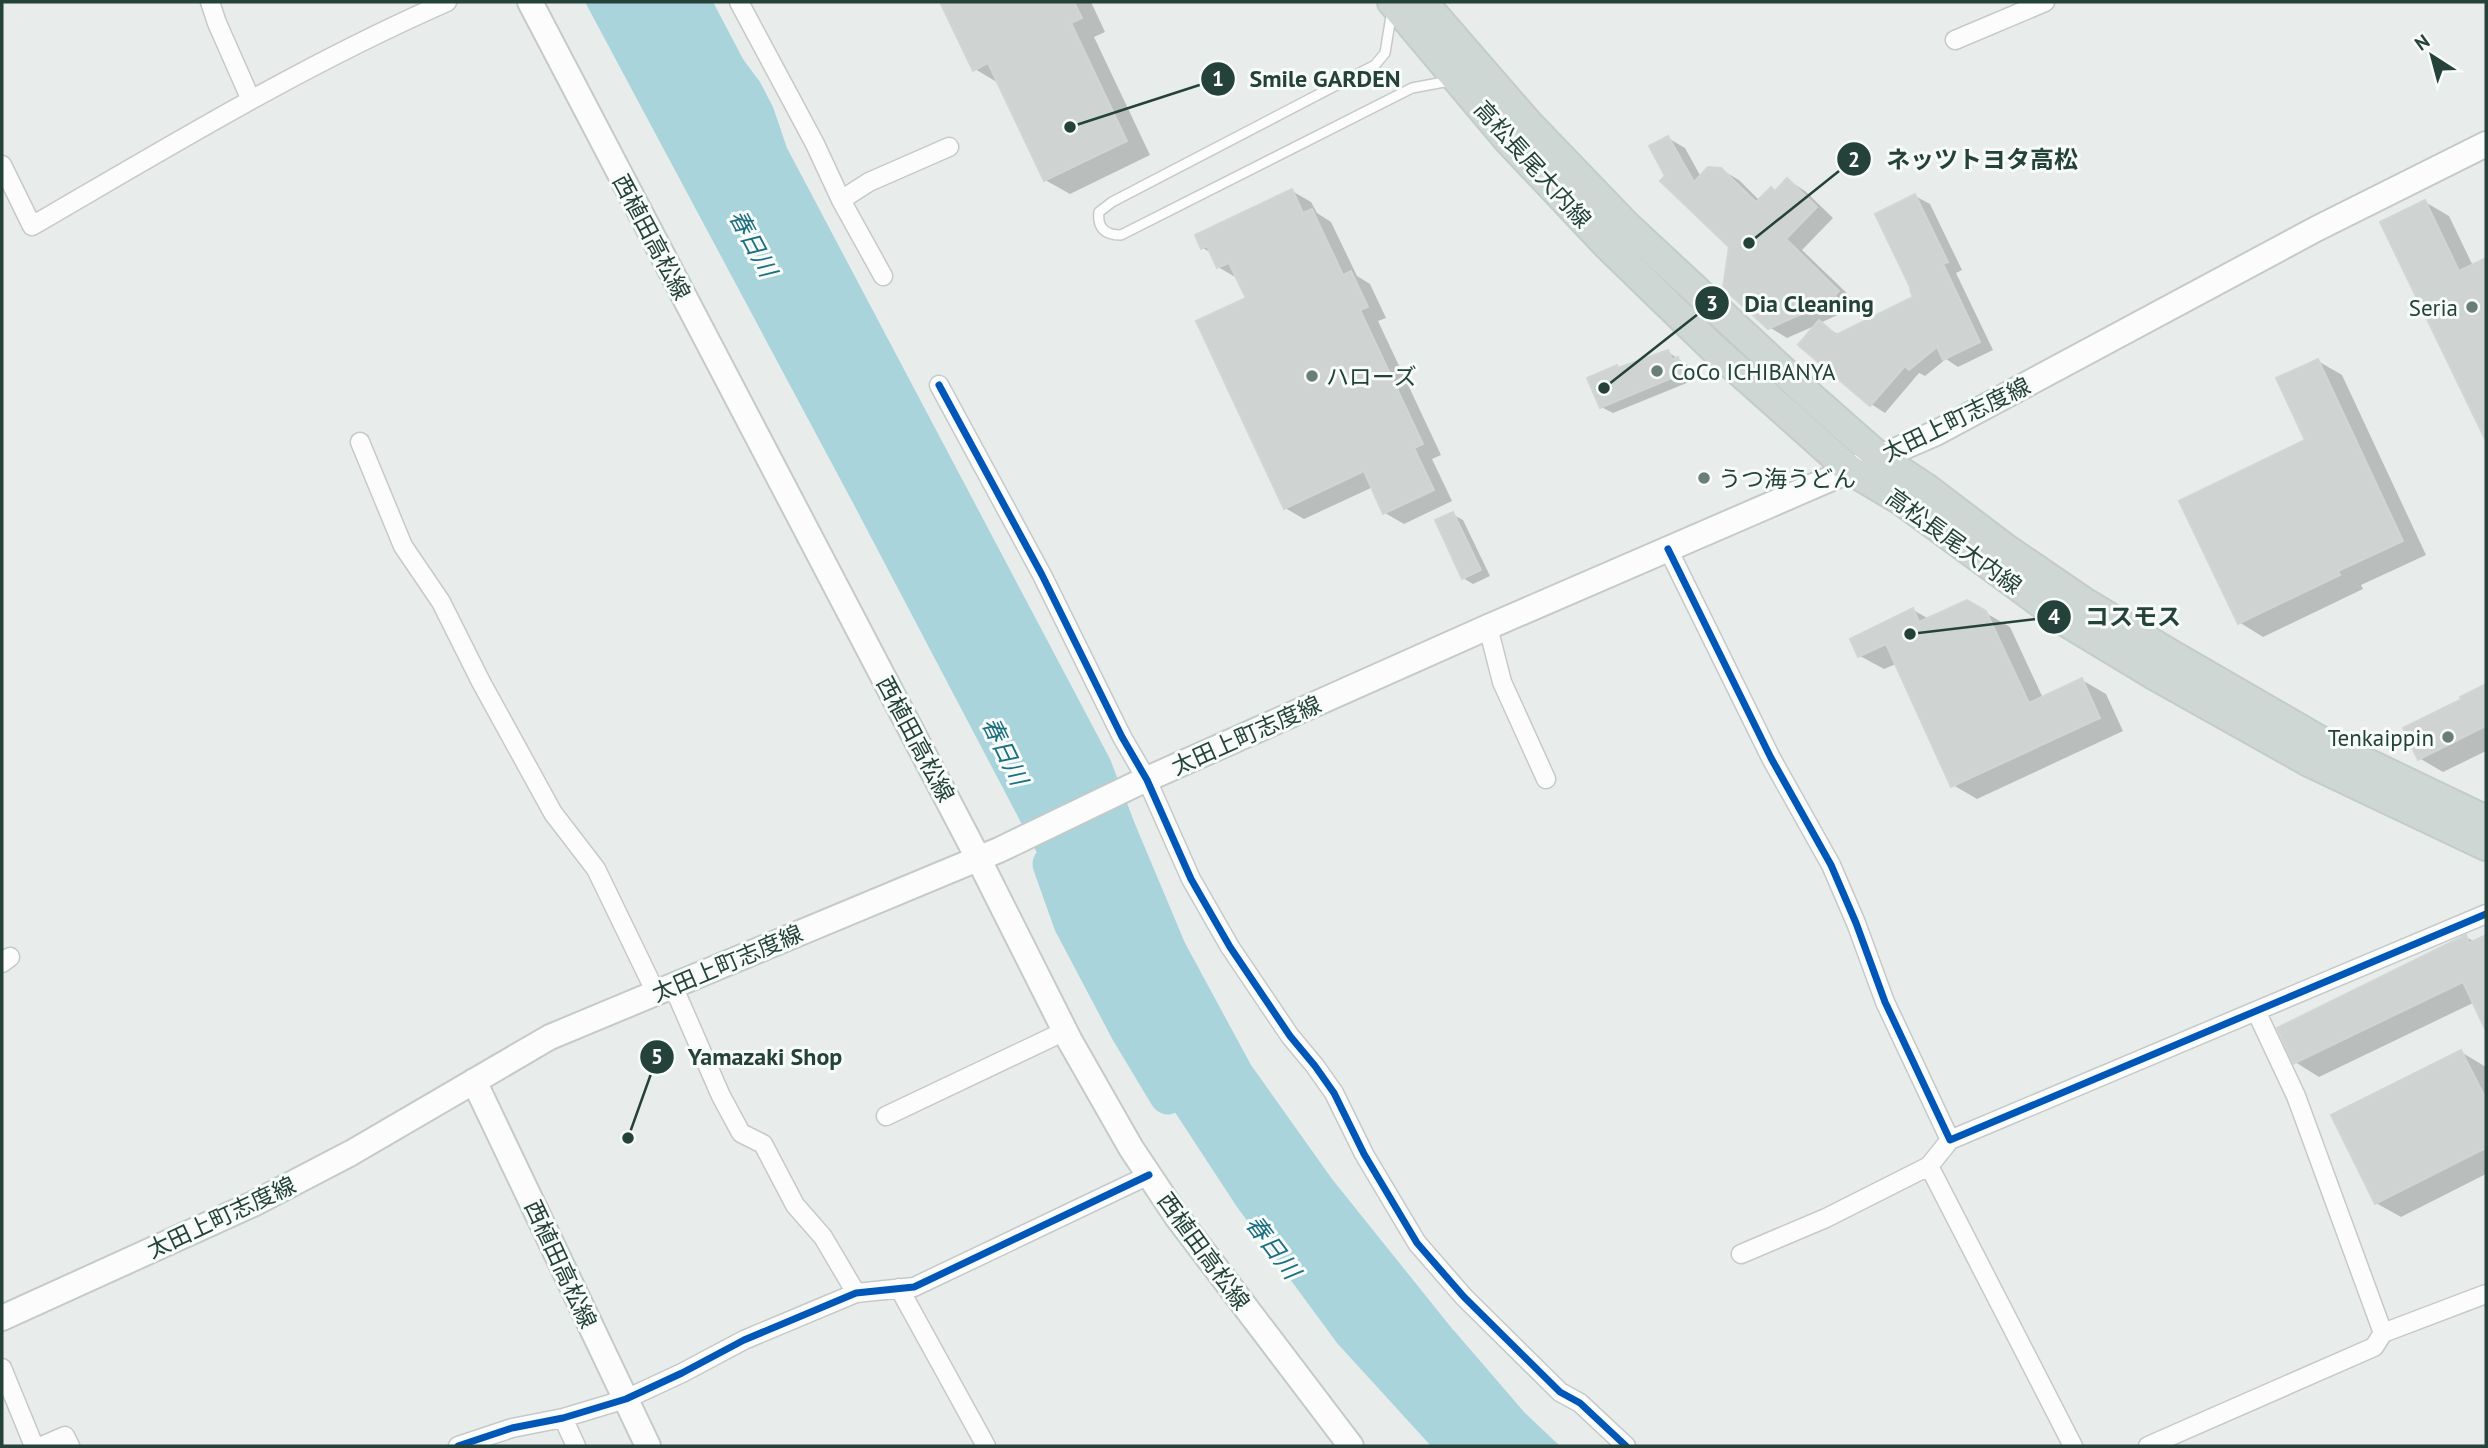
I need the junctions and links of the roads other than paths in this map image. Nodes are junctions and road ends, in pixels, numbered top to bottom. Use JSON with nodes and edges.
{"nodes":[{"id":1,"x":210,"y":2,"type":"edge"},
{"id":2,"x":447,"y":2,"type":"edge"},
{"id":3,"x":530,"y":2,"type":"edge"},
{"id":4,"x":739,"y":2,"type":"edge"},
{"id":5,"x":1392,"y":2,"type":"edge"},
{"id":6,"x":1423,"y":2,"type":"edge"},
{"id":7,"x":2045,"y":2,"type":"edge"},
{"id":8,"x":1955,"y":40,"type":"dead end"},
{"id":9,"x":1463,"y":86,"type":"junction"},
{"id":10,"x":251,"y":100,"type":"junction"},
{"id":11,"x":2486,"y":144,"type":"edge"},
{"id":12,"x":949,"y":147,"type":"dead end"},
{"id":13,"x":2,"y":165,"type":"edge"},
{"id":14,"x":841,"y":200,"type":"junction"},
{"id":15,"x":883,"y":276,"type":"dead end"},
{"id":16,"x":939,"y":385,"type":"dead end"},
{"id":17,"x":360,"y":442,"type":"dead end"},
{"id":18,"x":1879,"y":457,"type":"junction"},
{"id":19,"x":1850,"y":470,"type":"junction"},
{"id":20,"x":1668,"y":549,"type":"junction"},
{"id":21,"x":1488,"y":627,"type":"junction"},
{"id":22,"x":1546,"y":779,"type":"dead end"},
{"id":23,"x":1141,"y":782,"type":"junction"},
{"id":24,"x":2486,"y":820,"type":"edge"},
{"id":25,"x":2486,"y":846,"type":"edge"},
{"id":26,"x":988,"y":854,"type":"junction"},
{"id":27,"x":2485,"y":918,"type":"edge"},
{"id":28,"x":664,"y":989,"type":"junction"},
{"id":29,"x":2256,"y":1011,"type":"junction"},
{"id":30,"x":1065,"y":1031,"type":"junction"},
{"id":31,"x":474,"y":1081,"type":"junction"},
{"id":32,"x":886,"y":1116,"type":"dead end"},
{"id":33,"x":1950,"y":1140,"type":"junction"},
{"id":34,"x":1929,"y":1166,"type":"junction"},
{"id":35,"x":1149,"y":1175,"type":"junction"},
{"id":36,"x":1741,"y":1254,"type":"dead end"},
{"id":37,"x":899,"y":1288,"type":"junction"},
{"id":38,"x":856,"y":1293,"type":"junction"},
{"id":39,"x":2486,"y":1294,"type":"edge"},
{"id":40,"x":2,"y":1317,"type":"edge"},
{"id":41,"x":2383,"y":1333,"type":"junction"},
{"id":42,"x":2,"y":1368,"type":"edge"},
{"id":43,"x":626,"y":1399,"type":"junction"},
{"id":44,"x":563,"y":1418,"type":"junction"},
{"id":45,"x":34,"y":1446,"type":"edge"},
{"id":46,"x":42,"y":1446,"type":"edge"},
{"id":47,"x":70,"y":1446,"type":"edge"},
{"id":48,"x":458,"y":1446,"type":"edge"},
{"id":49,"x":576,"y":1446,"type":"edge"},
{"id":50,"x":648,"y":1446,"type":"edge"},
{"id":51,"x":986,"y":1446,"type":"edge"},
{"id":52,"x":1351,"y":1446,"type":"edge"},
{"id":53,"x":1626,"y":1446,"type":"edge"},
{"id":54,"x":2073,"y":1446,"type":"edge"},
{"id":55,"x":2148,"y":1446,"type":"edge"}],
"edges":[{"from":1,"to":10,"type":"street"},
{"from":2,"to":10,"type":"street"},
{"from":3,"to":26,"type":"main road","name":"西植田高松線"},
{"from":4,"to":14,"type":"street"},
{"from":5,"to":9,"type":"main road","name":"高松長尾大内線"},
{"from":5,"to":9,"type":"lane"},
{"from":6,"to":18,"type":"main road","name":"高松長尾大内線"},
{"from":7,"to":8,"type":"street"},
{"from":9,"to":19,"type":"main road","name":"高松長尾大内線"},
{"from":10,"to":13,"type":"street"},
{"from":11,"to":18,"type":"main road","name":"太田上町志度線"},
{"from":12,"to":14,"type":"street"},
{"from":14,"to":15,"type":"street"},
{"from":16,"to":23,"type":"street"},
{"from":17,"to":28,"type":"street"},
{"from":18,"to":19,"type":"main road","name":"太田上町志度線"},
{"from":18,"to":24,"type":"main road","name":"高松長尾大内線"},
{"from":19,"to":20,"type":"main road","name":"太田上町志度線"},
{"from":19,"to":25,"type":"main road","name":"高松長尾大内線"},
{"from":20,"to":21,"type":"main road","name":"太田上町志度線"},
{"from":20,"to":33,"type":"street"},
{"from":21,"to":22,"type":"street"},
{"from":21,"to":23,"type":"main road","name":"太田上町志度線"},
{"from":23,"to":26,"type":"main road","name":"太田上町志度線"},
{"from":23,"to":53,"type":"street"},
{"from":26,"to":28,"type":"main road","name":"太田上町志度線"},
{"from":26,"to":30,"type":"main road","name":"西植田高松線"},
{"from":27,"to":29,"type":"street"},
{"from":28,"to":31,"type":"main road","name":"太田上町志度線"},
{"from":28,"to":38,"type":"street"},
{"from":29,"to":33,"type":"street"},
{"from":29,"to":41,"type":"street"},
{"from":30,"to":32,"type":"street"},
{"from":30,"to":35,"type":"main road","name":"西植田高松線"},
{"from":31,"to":40,"type":"main road","name":"太田上町志度線"},
{"from":31,"to":43,"type":"main road","name":"西植田高松線"},
{"from":33,"to":34,"type":"street"},
{"from":34,"to":36,"type":"street"},
{"from":34,"to":54,"type":"street"},
{"from":35,"to":37,"type":"street"},
{"from":35,"to":52,"type":"main road","name":"西植田高松線"},
{"from":37,"to":38,"type":"street"},
{"from":37,"to":51,"type":"street"},
{"from":38,"to":43,"type":"street"},
{"from":39,"to":41,"type":"street"},
{"from":41,"to":55,"type":"street"},
{"from":42,"to":45,"type":"street"},
{"from":43,"to":44,"type":"street"},
{"from":43,"to":50,"type":"main road","name":"西植田高松線"},
{"from":44,"to":48,"type":"street"},
{"from":44,"to":49,"type":"street"},
{"from":46,"to":47,"type":"street"}]}
